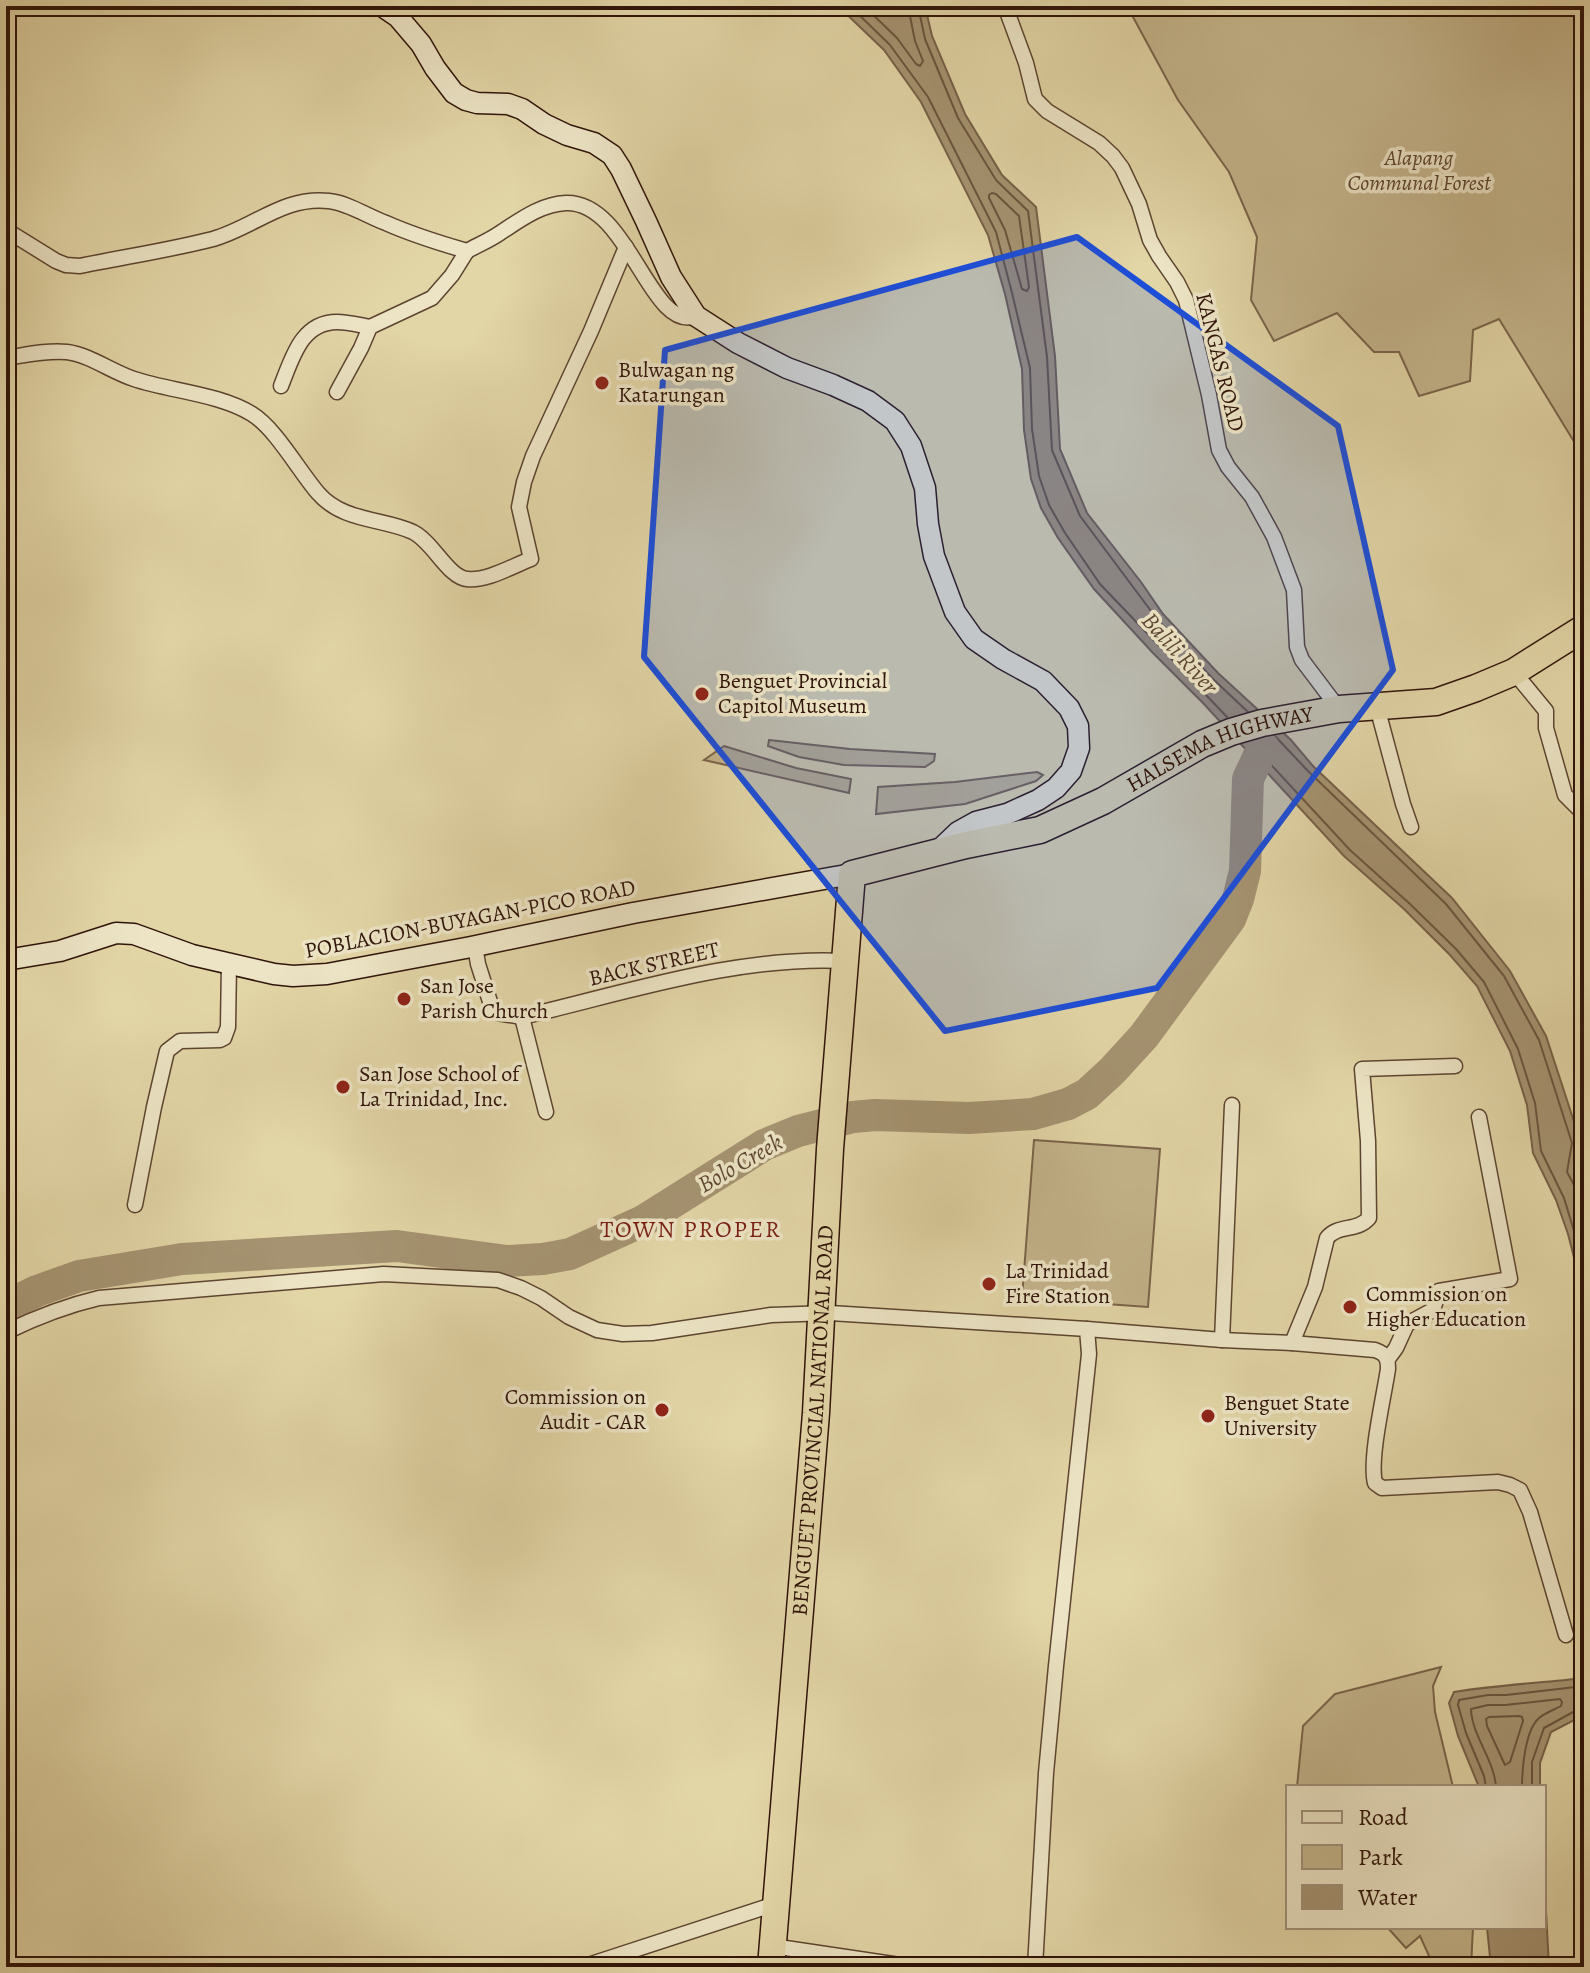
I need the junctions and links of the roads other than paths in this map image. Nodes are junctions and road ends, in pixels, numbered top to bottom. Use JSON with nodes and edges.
{"nodes":[{"id":1,"x":382,"y":6,"type":"edge"},
{"id":2,"x":1005,"y":6,"type":"edge"},
{"id":3,"x":6,"y":230,"type":"edge"},
{"id":4,"x":626,"y":247,"type":"junction"},
{"id":5,"x":467,"y":251,"type":"junction"},
{"id":6,"x":696,"y":316,"type":"junction"},
{"id":7,"x":370,"y":327,"type":"junction"},
{"id":8,"x":6,"y":358,"type":"edge"},
{"id":9,"x":281,"y":386,"type":"dead end"},
{"id":10,"x":337,"y":392,"type":"dead end"},
{"id":11,"x":1584,"y":628,"type":"edge"},
{"id":12,"x":1514,"y":672,"type":"junction"},
{"id":13,"x":1377,"y":707,"type":"junction"},
{"id":14,"x":1339,"y":709,"type":"junction"},
{"id":15,"x":1584,"y":814,"type":"edge"},
{"id":16,"x":1411,"y":827,"type":"dead end"},
{"id":17,"x":936,"y":853,"type":"junction"},
{"id":18,"x":852,"y":874,"type":"junction"},
{"id":19,"x":475,"y":946,"type":"junction"},
{"id":20,"x":6,"y":960,"type":"edge"},
{"id":21,"x":846,"y":961,"type":"junction"},
{"id":22,"x":229,"y":963,"type":"junction"},
{"id":23,"x":522,"y":1017,"type":"junction"},
{"id":24,"x":1455,"y":1066,"type":"dead end"},
{"id":25,"x":1232,"y":1105,"type":"dead end"},
{"id":26,"x":546,"y":1112,"type":"dead end"},
{"id":27,"x":1479,"y":1117,"type":"dead end"},
{"id":28,"x":135,"y":1205,"type":"dead end"},
{"id":29,"x":821,"y":1313,"type":"junction"},
{"id":30,"x":1087,"y":1329,"type":"junction"},
{"id":31,"x":6,"y":1332,"type":"edge"},
{"id":32,"x":1222,"y":1340,"type":"junction"},
{"id":33,"x":1292,"y":1343,"type":"junction"},
{"id":34,"x":1388,"y":1359,"type":"junction"},
{"id":35,"x":1566,"y":1635,"type":"dead end"},
{"id":36,"x":775,"y":1904,"type":"junction"},
{"id":37,"x":771,"y":1957,"type":"edge"},
{"id":38,"x":582,"y":1967,"type":"edge"},
{"id":39,"x":913,"y":1967,"type":"edge"},
{"id":40,"x":1035,"y":1967,"type":"edge"}],
"edges":[{"from":1,"to":6,"type":"street"},
{"from":2,"to":14,"type":"street","name":"KANGAS ROAD"},
{"from":3,"to":5,"type":"street"},
{"from":4,"to":5,"type":"street"},
{"from":4,"to":6,"type":"street"},
{"from":4,"to":8,"type":"street"},
{"from":5,"to":7,"type":"street"},
{"from":6,"to":17,"type":"street"},
{"from":7,"to":9,"type":"street"},
{"from":7,"to":10,"type":"street"},
{"from":11,"to":12,"type":"highway","name":"HALSEMA HIGHWAY"},
{"from":12,"to":13,"type":"highway","name":"HALSEMA HIGHWAY"},
{"from":12,"to":15,"type":"street"},
{"from":13,"to":14,"type":"highway","name":"HALSEMA HIGHWAY"},
{"from":13,"to":16,"type":"street"},
{"from":14,"to":17,"type":"highway","name":"HALSEMA HIGHWAY"},
{"from":17,"to":18,"type":"highway","name":"HALSEMA HIGHWAY"},
{"from":18,"to":19,"type":"street","name":"POBLACION-BUYAGAN-PICO ROAD"},
{"from":18,"to":21,"type":"highway","name":"BENGUET PROVINCIAL NATIONAL ROAD"},
{"from":19,"to":22,"type":"street","name":"POBLACION-BUYAGAN-PICO ROAD"},
{"from":19,"to":23,"type":"street"},
{"from":20,"to":22,"type":"street","name":"POBLACION-BUYAGAN-PICO ROAD"},
{"from":21,"to":23,"type":"street","name":"BACK STREET"},
{"from":21,"to":29,"type":"highway","name":"BENGUET PROVINCIAL NATIONAL ROAD"},
{"from":22,"to":28,"type":"street"},
{"from":23,"to":26,"type":"street"},
{"from":24,"to":33,"type":"street"},
{"from":25,"to":32,"type":"street"},
{"from":27,"to":34,"type":"street"},
{"from":29,"to":30,"type":"street"},
{"from":29,"to":31,"type":"street"},
{"from":29,"to":36,"type":"highway","name":"BENGUET PROVINCIAL NATIONAL ROAD"},
{"from":30,"to":32,"type":"street"},
{"from":30,"to":40,"type":"street"},
{"from":32,"to":33,"type":"street"},
{"from":33,"to":34,"type":"street"},
{"from":34,"to":35,"type":"street"},
{"from":36,"to":37,"type":"highway","name":"BENGUET PROVINCIAL NATIONAL ROAD"},
{"from":36,"to":38,"type":"street"},
{"from":37,"to":39,"type":"street"}]}
